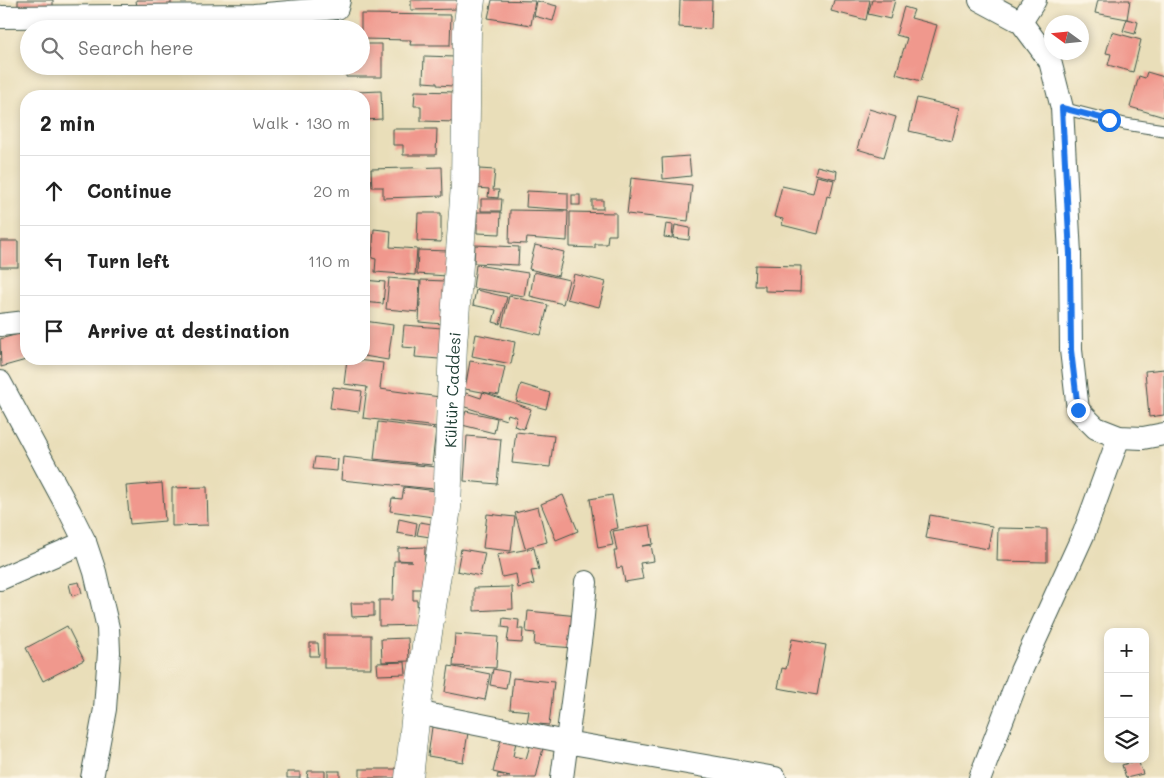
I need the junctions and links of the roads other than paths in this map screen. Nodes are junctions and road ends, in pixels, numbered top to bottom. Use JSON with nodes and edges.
{"nodes":[{"id":1,"x":339,"y":0,"type":"edge"},
{"id":2,"x":471,"y":0,"type":"edge"},
{"id":3,"x":980,"y":0,"type":"edge"},
{"id":4,"x":1035,"y":0,"type":"edge"},
{"id":5,"x":0,"y":17,"type":"edge"},
{"id":6,"x":1021,"y":22,"type":"junction"},
{"id":7,"x":1062,"y":108,"type":"junction"},
{"id":8,"x":1164,"y":130,"type":"edge"},
{"id":9,"x":20,"y":323,"type":"edge"},
{"id":10,"x":0,"y":325,"type":"edge"},
{"id":11,"x":0,"y":382,"type":"edge"},
{"id":12,"x":1164,"y":434,"type":"edge"},
{"id":13,"x":1119,"y":437,"type":"junction"},
{"id":14,"x":85,"y":542,"type":"junction"},
{"id":15,"x":0,"y":579,"type":"edge"},
{"id":16,"x":586,"y":582,"type":"dead end"},
{"id":17,"x":416,"y":712,"type":"junction"},
{"id":18,"x":566,"y":742,"type":"junction"},
{"id":19,"x":751,"y":776,"type":"edge"},
{"id":20,"x":92,"y":778,"type":"edge"},
{"id":21,"x":409,"y":778,"type":"edge"},
{"id":22,"x":562,"y":778,"type":"edge"},
{"id":23,"x":775,"y":778,"type":"edge"},
{"id":24,"x":980,"y":778,"type":"edge"}],
"edges":[{"from":1,"to":5,"type":"street"},
{"from":2,"to":17,"type":"street","name":"Kültür Caddesi"},
{"from":3,"to":6,"type":"street"},
{"from":4,"to":6,"type":"street"},
{"from":6,"to":7,"type":"street"},
{"from":7,"to":8,"type":"lane"},
{"from":7,"to":13,"type":"street"},
{"from":9,"to":10,"type":"street"},
{"from":11,"to":14,"type":"street"},
{"from":12,"to":13,"type":"street"},
{"from":13,"to":24,"type":"street"},
{"from":14,"to":15,"type":"street"},
{"from":14,"to":20,"type":"street"},
{"from":16,"to":18,"type":"street"},
{"from":17,"to":18,"type":"street"},
{"from":17,"to":21,"type":"street","name":"Kültür Caddesi"},
{"from":18,"to":19,"type":"street"},
{"from":18,"to":22,"type":"street"},
{"from":19,"to":23,"type":"street"}]}
